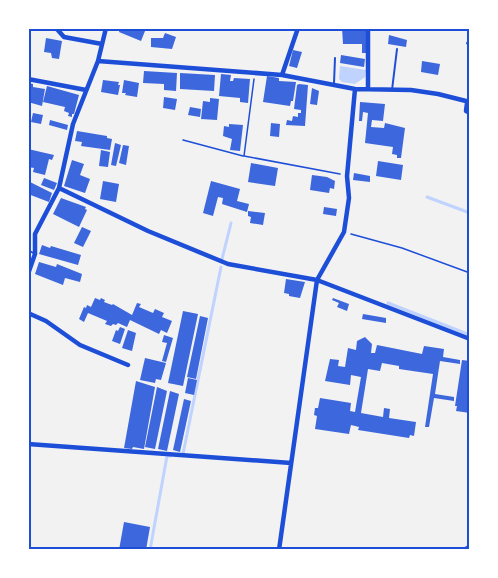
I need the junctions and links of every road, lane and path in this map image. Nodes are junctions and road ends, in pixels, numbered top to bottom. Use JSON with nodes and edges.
{"nodes":[{"id":1,"x":56,"y":28,"type":"edge"},
{"id":2,"x":106,"y":28,"type":"edge"},
{"id":3,"x":298,"y":28,"type":"edge"},
{"id":4,"x":368,"y":28,"type":"edge"},
{"id":5,"x":467,"y":43,"type":"dead end"},
{"id":6,"x":102,"y":44,"type":"junction"},
{"id":7,"x":470,"y":48,"type":"edge"},
{"id":8,"x":397,"y":49,"type":"dead end"},
{"id":9,"x":335,"y":58,"type":"dead end"},
{"id":10,"x":98,"y":61,"type":"junction"},
{"id":11,"x":255,"y":72,"type":"junction"},
{"id":12,"x":282,"y":75,"type":"junction"},
{"id":13,"x":28,"y":79,"type":"edge"},
{"id":14,"x":334,"y":86,"type":"junction"},
{"id":15,"x":355,"y":89,"type":"junction"},
{"id":16,"x":368,"y":89,"type":"junction"},
{"id":17,"x":86,"y":90,"type":"junction"},
{"id":18,"x":392,"y":90,"type":"junction"},
{"id":19,"x":468,"y":102,"type":"edge"},
{"id":20,"x":470,"y":112,"type":"edge"},
{"id":21,"x":183,"y":140,"type":"dead end"},
{"id":22,"x":244,"y":156,"type":"junction"},
{"id":23,"x":347,"y":176,"type":"junction"},
{"id":24,"x":59,"y":188,"type":"junction"},
{"id":25,"x":344,"y":232,"type":"junction"},
{"id":26,"x":28,"y":250,"type":"edge"},
{"id":27,"x":35,"y":254,"type":"junction"},
{"id":28,"x":470,"y":273,"type":"edge"},
{"id":29,"x":28,"y":274,"type":"edge"},
{"id":30,"x":317,"y":280,"type":"junction"},
{"id":31,"x":28,"y":314,"type":"edge"},
{"id":32,"x":470,"y":339,"type":"edge"},
{"id":33,"x":128,"y":365,"type":"dead end"},
{"id":34,"x":28,"y":444,"type":"edge"},
{"id":35,"x":291,"y":463,"type":"junction"},
{"id":36,"x":470,"y":545,"type":"edge"},
{"id":37,"x":279,"y":549,"type":"edge"},
{"id":38,"x":461,"y":549,"type":"edge"}],
"edges":[{"from":1,"to":6,"type":"street"},
{"from":2,"to":6,"type":"street"},
{"from":3,"to":12,"type":"street"},
{"from":4,"to":16,"type":"street"},
{"from":5,"to":7,"type":"lane"},
{"from":6,"to":10,"type":"street"},
{"from":8,"to":18,"type":"lane"},
{"from":9,"to":14,"type":"lane"},
{"from":10,"to":11,"type":"street"},
{"from":10,"to":17,"type":"street"},
{"from":11,"to":12,"type":"street"},
{"from":11,"to":22,"type":"path"},
{"from":12,"to":14,"type":"street"},
{"from":13,"to":17,"type":"street"},
{"from":14,"to":15,"type":"street"},
{"from":15,"to":16,"type":"street"},
{"from":15,"to":23,"type":"street"},
{"from":16,"to":18,"type":"street"},
{"from":17,"to":24,"type":"street"},
{"from":18,"to":19,"type":"street"},
{"from":19,"to":20,"type":"street"},
{"from":21,"to":22,"type":"path"},
{"from":22,"to":23,"type":"path"},
{"from":23,"to":25,"type":"street"},
{"from":24,"to":27,"type":"street"},
{"from":24,"to":30,"type":"street"},
{"from":25,"to":28,"type":"path"},
{"from":25,"to":30,"type":"street"},
{"from":26,"to":27,"type":"lane"},
{"from":27,"to":29,"type":"street"},
{"from":30,"to":32,"type":"street"},
{"from":30,"to":35,"type":"street"},
{"from":31,"to":33,"type":"street"},
{"from":34,"to":35,"type":"street"},
{"from":35,"to":37,"type":"street"},
{"from":36,"to":38,"type":"path"}]}
